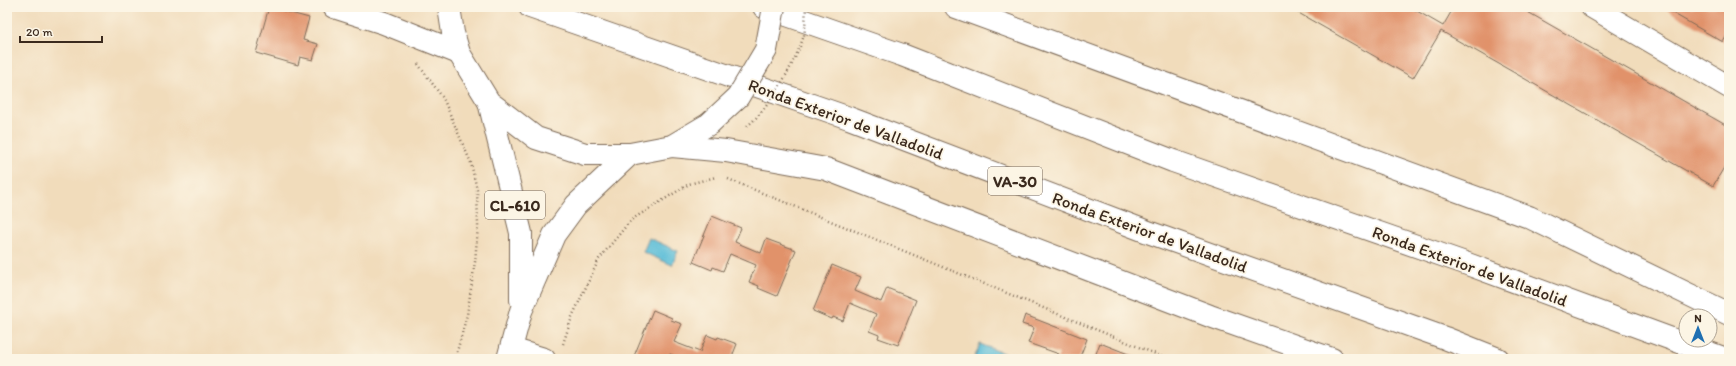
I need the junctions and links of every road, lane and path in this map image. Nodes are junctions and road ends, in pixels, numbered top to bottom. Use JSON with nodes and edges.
{"nodes":[{"id":1,"x":334,"y":7,"type":"edge"},
{"id":2,"x":449,"y":7,"type":"edge"},
{"id":3,"x":530,"y":7,"type":"edge"},
{"id":4,"x":764,"y":7,"type":"edge"},
{"id":5,"x":774,"y":7,"type":"edge"},
{"id":6,"x":956,"y":7,"type":"edge"},
{"id":7,"x":1592,"y":7,"type":"edge"},
{"id":8,"x":416,"y":36,"type":"junction"},
{"id":9,"x":459,"y":53,"type":"junction"},
{"id":10,"x":1728,"y":83,"type":"edge"},
{"id":11,"x":489,"y":102,"type":"junction"},
{"id":12,"x":672,"y":146,"type":"junction"},
{"id":13,"x":630,"y":154,"type":"junction"},
{"id":14,"x":720,"y":176,"type":"dead end"},
{"id":15,"x":727,"y":179,"type":"dead end"},
{"id":16,"x":521,"y":311,"type":"junction"},
{"id":17,"x":1729,"y":314,"type":"edge"},
{"id":18,"x":563,"y":345,"type":"dead end"},
{"id":19,"x":510,"y":354,"type":"edge"},
{"id":20,"x":455,"y":359,"type":"edge"},
{"id":21,"x":544,"y":359,"type":"edge"},
{"id":22,"x":1168,"y":359,"type":"edge"},
{"id":23,"x":1332,"y":359,"type":"edge"},
{"id":24,"x":1498,"y":359,"type":"edge"},
{"id":25,"x":1726,"y":359,"type":"edge"}],
"edges":[{"from":1,"to":8,"type":"main road"},
{"from":2,"to":9,"type":"main road"},
{"from":3,"to":24,"type":"main road","name":"Ronda Exterior de Valladolid","number":"VA-30"},
{"from":4,"to":25,"type":"main road","name":"Ronda Exterior de Valladolid"},
{"from":5,"to":12,"type":"main road","bridge":true},
{"from":6,"to":17,"type":"main road"},
{"from":7,"to":10,"type":"main road"},
{"from":8,"to":9,"type":"main road"},
{"from":8,"to":20,"type":"path"},
{"from":9,"to":11,"type":"main road"},
{"from":11,"to":13,"type":"main road"},
{"from":11,"to":16,"type":"main road","number":"CL-610"},
{"from":12,"to":13,"type":"main road"},
{"from":12,"to":23,"type":"main road"},
{"from":13,"to":16,"type":"main road","number":"CL-610"},
{"from":14,"to":18,"type":"path"},
{"from":15,"to":22,"type":"path"},
{"from":16,"to":19,"type":"main road","number":"CL-610"},
{"from":19,"to":21,"type":"main road"}]}
